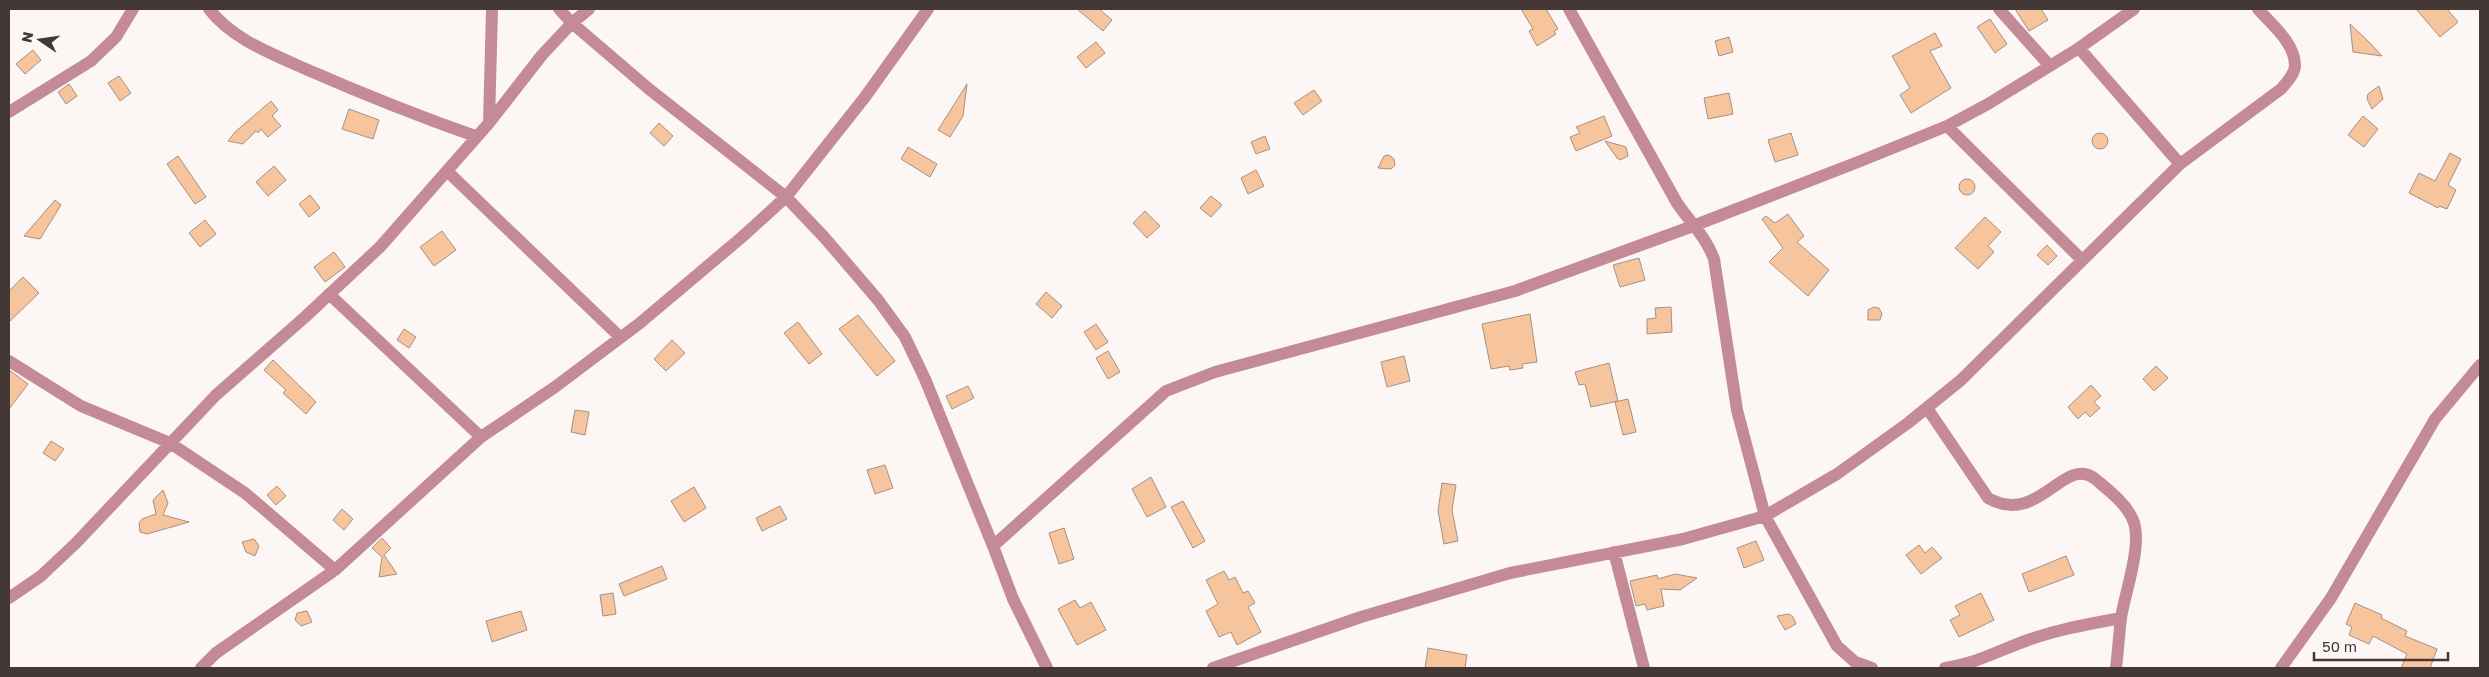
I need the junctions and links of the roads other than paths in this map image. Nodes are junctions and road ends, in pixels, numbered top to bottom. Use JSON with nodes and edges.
{"nodes":[{"id":1,"x":133,"y":9,"type":"edge"},
{"id":2,"x":209,"y":9,"type":"edge"},
{"id":3,"x":492,"y":9,"type":"edge"},
{"id":4,"x":560,"y":9,"type":"edge"},
{"id":5,"x":589,"y":9,"type":"edge"},
{"id":6,"x":928,"y":9,"type":"edge"},
{"id":7,"x":1569,"y":9,"type":"edge"},
{"id":8,"x":1999,"y":9,"type":"edge"},
{"id":9,"x":2134,"y":9,"type":"edge"},
{"id":10,"x":2258,"y":9,"type":"edge"},
{"id":11,"x":572,"y":23,"type":"junction"},
{"id":12,"x":2079,"y":48,"type":"junction"},
{"id":13,"x":2049,"y":65,"type":"junction"},
{"id":14,"x":9,"y":112,"type":"edge"},
{"id":15,"x":489,"y":122,"type":"junction"},
{"id":16,"x":1947,"y":126,"type":"junction"},
{"id":17,"x":475,"y":136,"type":"junction"},
{"id":18,"x":2180,"y":164,"type":"junction"},
{"id":19,"x":447,"y":171,"type":"junction"},
{"id":20,"x":786,"y":197,"type":"junction"},
{"id":21,"x":1693,"y":226,"type":"junction"},
{"id":22,"x":2081,"y":259,"type":"junction"},
{"id":23,"x":329,"y":294,"type":"junction"},
{"id":24,"x":620,"y":337,"type":"junction"},
{"id":25,"x":9,"y":361,"type":"edge"},
{"id":26,"x":2480,"y":365,"type":"edge"},
{"id":27,"x":1926,"y":408,"type":"junction"},
{"id":28,"x":481,"y":438,"type":"junction"},
{"id":29,"x":170,"y":443,"type":"junction"},
{"id":30,"x":1765,"y":516,"type":"junction"},
{"id":31,"x":994,"y":546,"type":"junction"},
{"id":32,"x":1614,"y":552,"type":"junction"},
{"id":33,"x":335,"y":570,"type":"junction"},
{"id":34,"x":9,"y":598,"type":"edge"},
{"id":35,"x":2122,"y":618,"type":"junction"},
{"id":36,"x":201,"y":668,"type":"edge"},
{"id":37,"x":1047,"y":668,"type":"edge"},
{"id":38,"x":1213,"y":668,"type":"edge"},
{"id":39,"x":1644,"y":668,"type":"edge"},
{"id":40,"x":1872,"y":668,"type":"edge"},
{"id":41,"x":1945,"y":668,"type":"edge"},
{"id":42,"x":2116,"y":668,"type":"edge"},
{"id":43,"x":2281,"y":668,"type":"edge"}],
"edges":[{"from":1,"to":14,"type":"street"},
{"from":2,"to":17,"type":"street"},
{"from":3,"to":15,"type":"street"},
{"from":4,"to":11,"type":"street"},
{"from":5,"to":11,"type":"street"},
{"from":6,"to":20,"type":"street"},
{"from":7,"to":21,"type":"street"},
{"from":8,"to":13,"type":"street"},
{"from":9,"to":12,"type":"street"},
{"from":10,"to":18,"type":"street"},
{"from":11,"to":15,"type":"street"},
{"from":11,"to":20,"type":"street"},
{"from":12,"to":13,"type":"street"},
{"from":12,"to":18,"type":"street"},
{"from":13,"to":16,"type":"street"},
{"from":15,"to":17,"type":"street"},
{"from":16,"to":21,"type":"street"},
{"from":16,"to":22,"type":"street"},
{"from":17,"to":19,"type":"street"},
{"from":18,"to":22,"type":"street"},
{"from":19,"to":23,"type":"street"},
{"from":19,"to":24,"type":"street"},
{"from":20,"to":24,"type":"street"},
{"from":20,"to":31,"type":"street"},
{"from":21,"to":30,"type":"street"},
{"from":21,"to":31,"type":"street"},
{"from":22,"to":27,"type":"street"},
{"from":23,"to":28,"type":"street"},
{"from":23,"to":29,"type":"street"},
{"from":24,"to":28,"type":"street"},
{"from":25,"to":29,"type":"street"},
{"from":26,"to":43,"type":"street"},
{"from":27,"to":30,"type":"street"},
{"from":27,"to":35,"type":"street"},
{"from":28,"to":33,"type":"street"},
{"from":29,"to":33,"type":"street"},
{"from":29,"to":34,"type":"street"},
{"from":30,"to":32,"type":"street"},
{"from":30,"to":40,"type":"street"},
{"from":31,"to":37,"type":"street"},
{"from":32,"to":38,"type":"street"},
{"from":32,"to":39,"type":"street"},
{"from":33,"to":36,"type":"street"},
{"from":35,"to":41,"type":"street"},
{"from":35,"to":42,"type":"street"}]}
